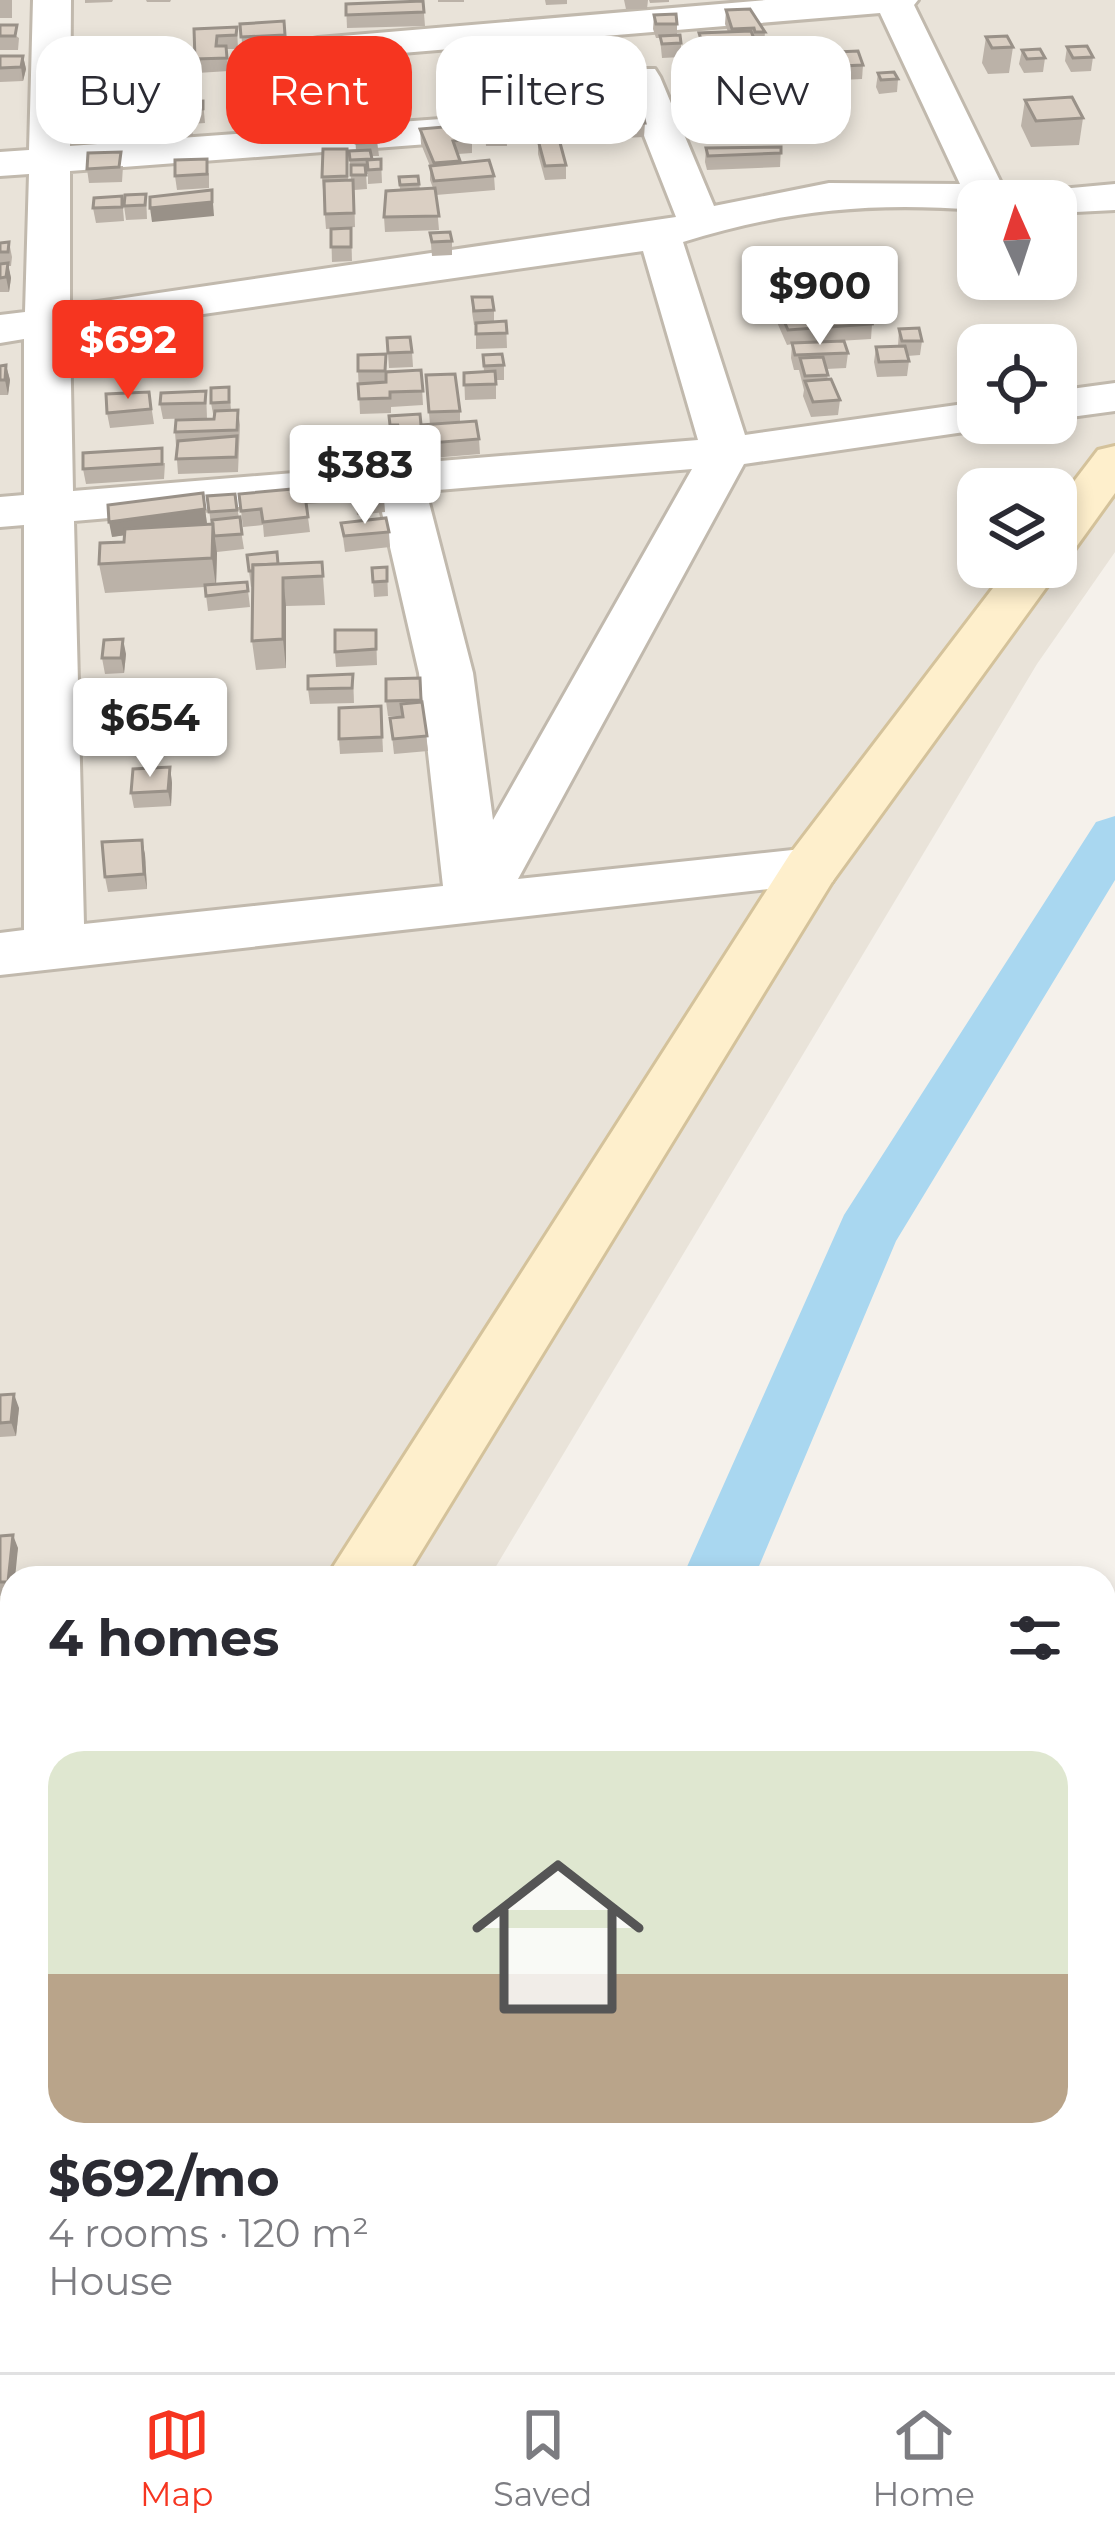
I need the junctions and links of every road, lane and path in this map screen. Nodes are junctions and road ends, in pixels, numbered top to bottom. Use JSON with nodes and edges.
{"nodes":[{"id":1,"x":52,"y":0,"type":"edge"},
{"id":2,"x":895,"y":1,"type":"edge"},
{"id":3,"x":620,"y":24,"type":"junction"},
{"id":4,"x":315,"y":36,"type":"edge"},
{"id":5,"x":656,"y":115,"type":"junction"},
{"id":6,"x":412,"y":133,"type":"edge"},
{"id":7,"x":274,"y":144,"type":"edge"},
{"id":8,"x":15,"y":164,"type":"edge"},
{"id":9,"x":991,"y":180,"type":"edge"},
{"id":10,"x":1115,"y":196,"type":"edge"},
{"id":11,"x":957,"y":197,"type":"edge"},
{"id":12,"x":1077,"y":199,"type":"edge"},
{"id":13,"x":680,"y":230,"type":"junction"},
{"id":14,"x":24,"y":328,"type":"edge"},
{"id":15,"x":1115,"y":397,"type":"edge"},
{"id":16,"x":1077,"y":402,"type":"edge"},
{"id":17,"x":957,"y":419,"type":"edge"},
{"id":18,"x":727,"y":452,"type":"junction"},
{"id":19,"x":1115,"y":460,"type":"edge"},
{"id":20,"x":399,"y":481,"type":"junction"},
{"id":21,"x":50,"y":508,"type":"junction"},
{"id":22,"x":1077,"y":511,"type":"edge"},
{"id":23,"x":0,"y":512,"type":"edge"},
{"id":24,"x":1019,"y":588,"type":"edge"},
{"id":25,"x":811,"y":868,"type":"junction"},
{"id":26,"x":475,"y":904,"type":"junction"},
{"id":27,"x":27,"y":951,"type":"edge"},
{"id":28,"x":372,"y":1566,"type":"edge"}],
"edges":[{"from":1,"to":8,"type":"street"},
{"from":2,"to":3,"type":"street"},
{"from":2,"to":9,"type":"street"},
{"from":3,"to":4,"type":"street"},
{"from":3,"to":5,"type":"street"},
{"from":5,"to":6,"type":"street"},
{"from":5,"to":13,"type":"street"},
{"from":7,"to":8,"type":"street"},
{"from":8,"to":14,"type":"street"},
{"from":10,"to":12,"type":"street"},
{"from":11,"to":13,"type":"street"},
{"from":13,"to":14,"type":"street"},
{"from":13,"to":18,"type":"street"},
{"from":14,"to":21,"type":"street"},
{"from":15,"to":16,"type":"street"},
{"from":17,"to":18,"type":"street"},
{"from":18,"to":20,"type":"street"},
{"from":18,"to":26,"type":"street"},
{"from":19,"to":22,"type":"street"},
{"from":20,"to":21,"type":"street"},
{"from":20,"to":26,"type":"street"},
{"from":21,"to":23,"type":"street"},
{"from":21,"to":27,"type":"street"},
{"from":24,"to":25,"type":"street"},
{"from":25,"to":26,"type":"street"},
{"from":25,"to":28,"type":"street"},
{"from":26,"to":27,"type":"street"}]}
